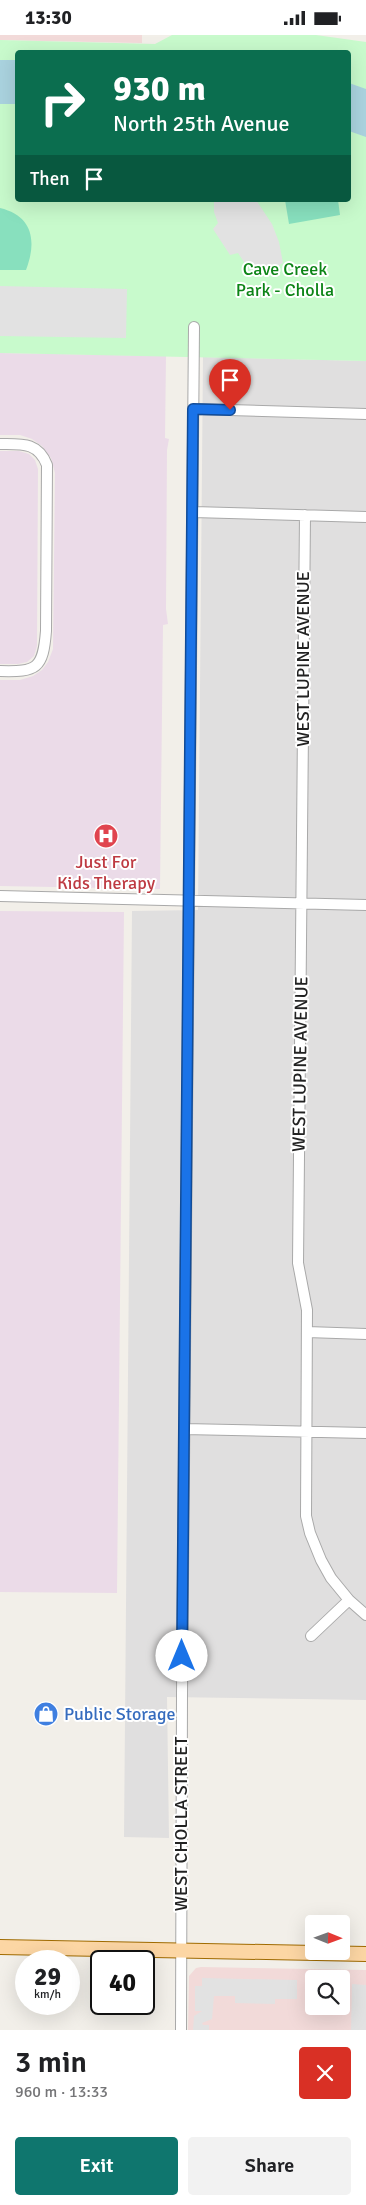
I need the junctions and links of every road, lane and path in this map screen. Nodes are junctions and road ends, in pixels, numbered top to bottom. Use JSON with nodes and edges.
{"nodes":[{"id":1,"x":194,"y":327,"type":"dead end"},
{"id":2,"x":193,"y":409,"type":"junction"},
{"id":3,"x":366,"y":414,"type":"edge"},
{"id":4,"x":0,"y":444,"type":"edge"},
{"id":5,"x":193,"y":512,"type":"junction"},
{"id":6,"x":304,"y":515,"type":"junction"},
{"id":7,"x":366,"y":517,"type":"edge"},
{"id":8,"x":0,"y":671,"type":"edge"},
{"id":9,"x":0,"y":896,"type":"edge"},
{"id":10,"x":190,"y":901,"type":"junction"},
{"id":11,"x":301,"y":903,"type":"junction"},
{"id":12,"x":366,"y":905,"type":"edge"},
{"id":13,"x":307,"y":1332,"type":"junction"},
{"id":14,"x":366,"y":1334,"type":"edge"},
{"id":15,"x":184,"y":1429,"type":"junction"},
{"id":16,"x":306,"y":1432,"type":"junction"},
{"id":17,"x":366,"y":1433,"type":"edge"},
{"id":18,"x":348,"y":1600,"type":"junction"},
{"id":19,"x":366,"y":1615,"type":"edge"},
{"id":20,"x":311,"y":1636,"type":"dead end"},
{"id":21,"x":0,"y":1947,"type":"edge"},
{"id":22,"x":181,"y":1951,"type":"junction"},
{"id":23,"x":366,"y":1954,"type":"edge"},
{"id":24,"x":181,"y":2030,"type":"edge"}],
"edges":[{"from":1,"to":2,"type":"street","name":"WEST CHOLLA STREET"},
{"from":2,"to":3,"type":"street"},
{"from":2,"to":5,"type":"street","name":"WEST CHOLLA STREET"},
{"from":4,"to":8,"type":"street"},
{"from":5,"to":6,"type":"street"},
{"from":5,"to":10,"type":"street","name":"WEST CHOLLA STREET"},
{"from":6,"to":7,"type":"street"},
{"from":6,"to":11,"type":"street","name":"WEST LUPINE AVENUE"},
{"from":9,"to":10,"type":"street"},
{"from":10,"to":11,"type":"street"},
{"from":10,"to":15,"type":"street","name":"WEST CHOLLA STREET"},
{"from":11,"to":12,"type":"street"},
{"from":11,"to":13,"type":"street","name":"WEST LUPINE AVENUE"},
{"from":13,"to":14,"type":"street"},
{"from":13,"to":16,"type":"street","name":"WEST LUPINE AVENUE"},
{"from":15,"to":16,"type":"street"},
{"from":15,"to":22,"type":"street","name":"WEST CHOLLA STREET"},
{"from":16,"to":17,"type":"street"},
{"from":16,"to":18,"type":"street","name":"WEST LUPINE AVENUE"},
{"from":18,"to":19,"type":"street","name":"WEST LUPINE AVENUE"},
{"from":18,"to":20,"type":"street"},
{"from":21,"to":22,"type":"main road"},
{"from":22,"to":23,"type":"main road"},
{"from":22,"to":24,"type":"street","name":"WEST CHOLLA STREET"}]}
